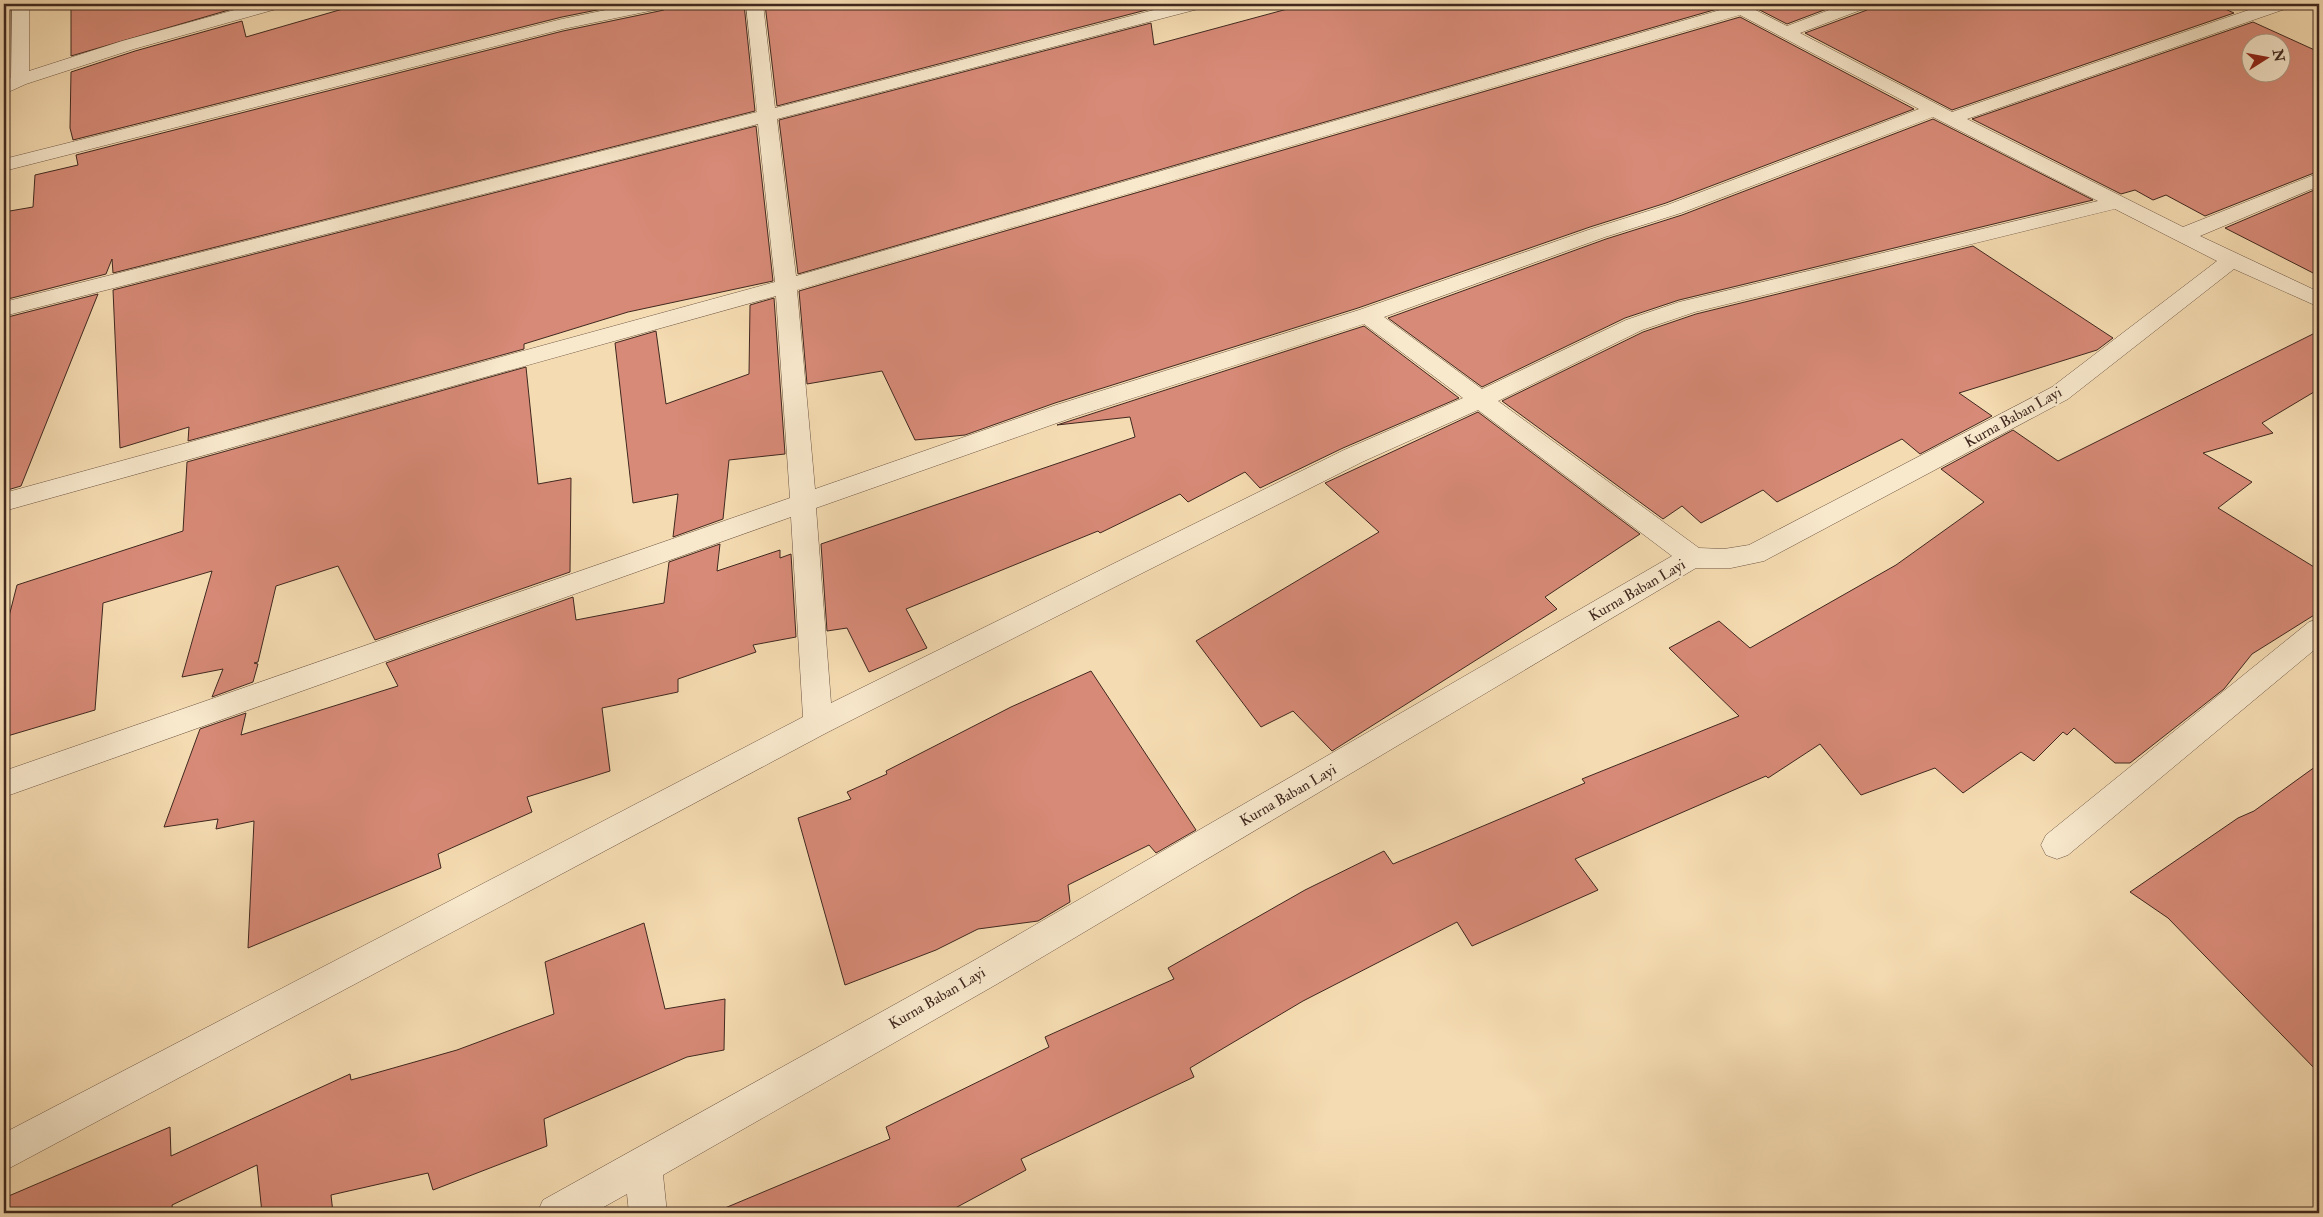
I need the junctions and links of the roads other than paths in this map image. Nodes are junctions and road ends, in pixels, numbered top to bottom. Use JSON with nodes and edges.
{"nodes":[{"id":1,"x":20,"y":4,"type":"edge"},
{"id":2,"x":274,"y":4,"type":"edge"},
{"id":3,"x":658,"y":4,"type":"edge"},
{"id":4,"x":754,"y":4,"type":"edge"},
{"id":5,"x":1196,"y":4,"type":"edge"},
{"id":6,"x":1860,"y":4,"type":"edge"},
{"id":7,"x":2282,"y":4,"type":"edge"},
{"id":8,"x":1737,"y":7,"type":"edge"},
{"id":9,"x":1787,"y":32,"type":"junction"},
{"id":10,"x":20,"y":80,"type":"junction"},
{"id":11,"x":4,"y":88,"type":"edge"},
{"id":12,"x":1944,"y":114,"type":"junction"},
{"id":13,"x":765,"y":116,"type":"junction"},
{"id":14,"x":4,"y":165,"type":"edge"},
{"id":15,"x":2319,"y":179,"type":"edge"},
{"id":16,"x":2119,"y":202,"type":"junction"},
{"id":17,"x":2183,"y":235,"type":"junction"},
{"id":18,"x":2232,"y":260,"type":"junction"},
{"id":19,"x":786,"y":286,"type":"junction"},
{"id":20,"x":2319,"y":300,"type":"edge"},
{"id":21,"x":4,"y":309,"type":"edge"},
{"id":22,"x":1367,"y":315,"type":"junction"},
{"id":23,"x":1482,"y":399,"type":"junction"},
{"id":24,"x":4,"y":502,"type":"edge"},
{"id":25,"x":803,"y":504,"type":"junction"},
{"id":26,"x":1692,"y":557,"type":"junction"},
{"id":27,"x":2319,"y":630,"type":"edge"},
{"id":28,"x":818,"y":723,"type":"junction"},
{"id":29,"x":4,"y":784,"type":"edge"},
{"id":30,"x":2057,"y":845,"type":"dead end"},
{"id":31,"x":4,"y":1153,"type":"edge"},
{"id":32,"x":643,"y":1166,"type":"junction"},
{"id":33,"x":556,"y":1213,"type":"edge"},
{"id":34,"x":648,"y":1213,"type":"edge"}],
"edges":[{"from":1,"to":10,"type":"street"},
{"from":2,"to":10,"type":"street"},
{"from":3,"to":14,"type":"street"},
{"from":4,"to":13,"type":"street"},
{"from":5,"to":13,"type":"street"},
{"from":6,"to":9,"type":"street"},
{"from":7,"to":12,"type":"street"},
{"from":8,"to":9,"type":"street"},
{"from":8,"to":19,"type":"street"},
{"from":9,"to":12,"type":"street"},
{"from":10,"to":11,"type":"street"},
{"from":12,"to":16,"type":"street"},
{"from":12,"to":22,"type":"street"},
{"from":13,"to":19,"type":"street"},
{"from":13,"to":21,"type":"street"},
{"from":15,"to":17,"type":"street"},
{"from":16,"to":17,"type":"street"},
{"from":16,"to":23,"type":"street"},
{"from":17,"to":18,"type":"street"},
{"from":18,"to":20,"type":"street"},
{"from":18,"to":26,"type":"street","name":"Kurna Baban Layi"},
{"from":19,"to":24,"type":"street"},
{"from":19,"to":25,"type":"street"},
{"from":22,"to":23,"type":"street"},
{"from":22,"to":25,"type":"street"},
{"from":23,"to":26,"type":"street"},
{"from":23,"to":28,"type":"street"},
{"from":25,"to":28,"type":"street"},
{"from":25,"to":29,"type":"street"},
{"from":26,"to":32,"type":"street","name":"Kurna Baban Layi"},
{"from":27,"to":30,"type":"street"},
{"from":28,"to":31,"type":"street"},
{"from":32,"to":33,"type":"street","name":"Kurna Baban Layi"},
{"from":32,"to":34,"type":"street"}]}
